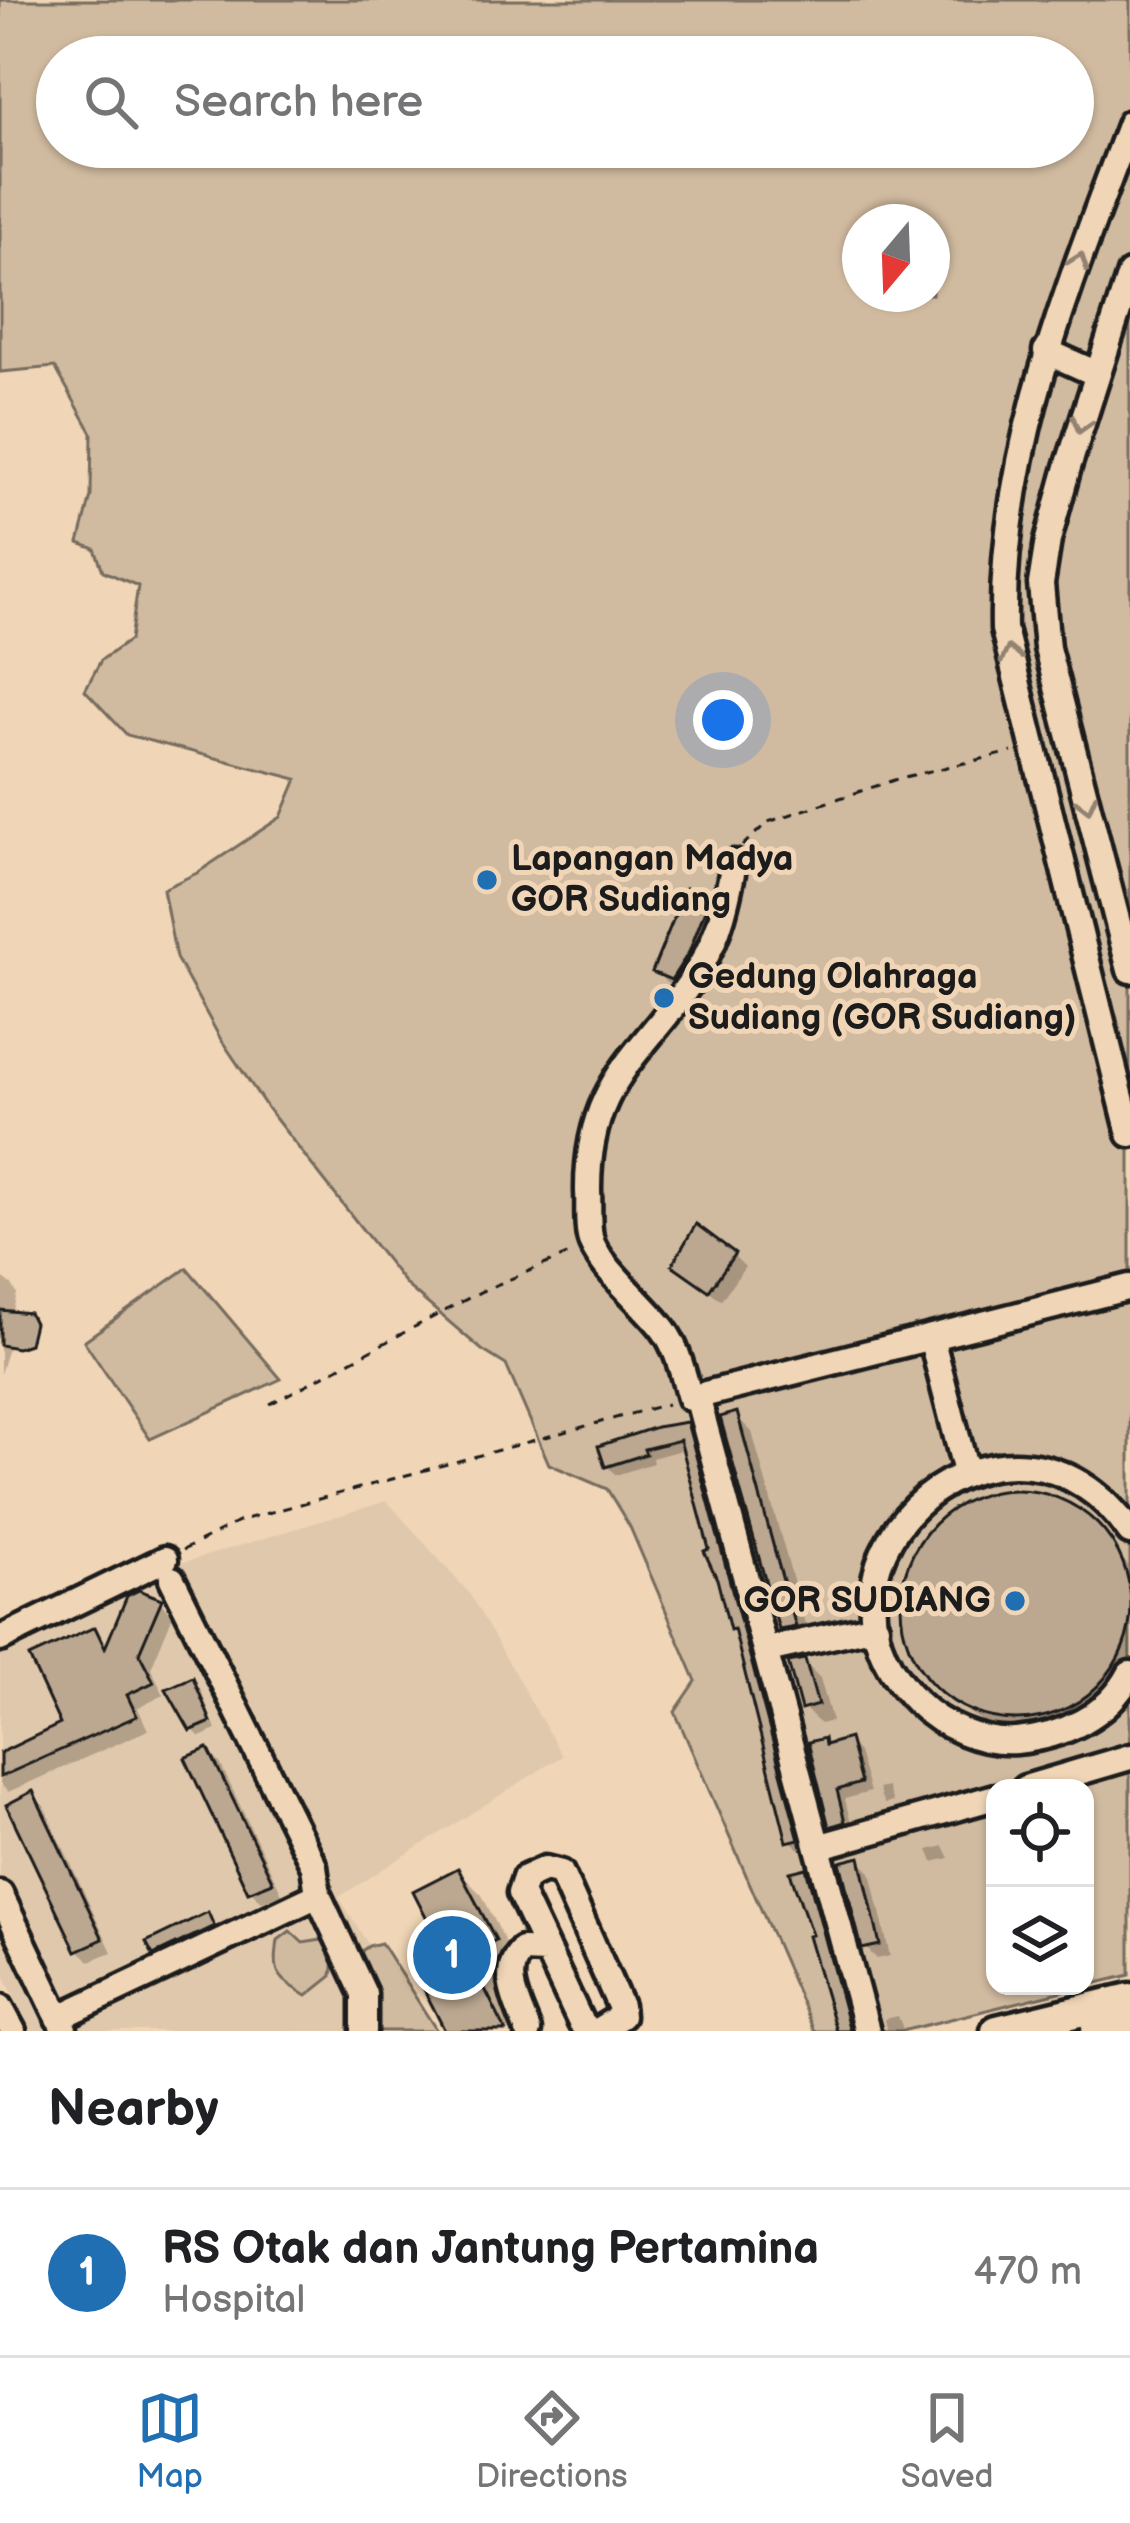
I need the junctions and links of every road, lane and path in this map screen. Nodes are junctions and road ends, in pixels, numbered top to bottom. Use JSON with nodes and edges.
{"nodes":[{"id":1,"x":1130,"y":123,"type":"edge"},
{"id":2,"x":1130,"y":274,"type":"edge"},
{"id":3,"x":1046,"y":351,"type":"junction"},
{"id":4,"x":1097,"y":374,"type":"junction"},
{"id":5,"x":1032,"y":748,"type":"junction"},
{"id":6,"x":734,"y":863,"type":"joint"},
{"id":7,"x":1130,"y":970,"type":"edge"},
{"id":8,"x":600,"y":1109,"type":"junction"},
{"id":9,"x":1130,"y":1134,"type":"edge"},
{"id":10,"x":592,"y":1244,"type":"junction"},
{"id":11,"x":1130,"y":1287,"type":"edge"},
{"id":12,"x":931,"y":1337,"type":"junction"},
{"id":13,"x":697,"y":1396,"type":"junction"},
{"id":14,"x":270,"y":1404,"type":"dead end"},
{"id":15,"x":966,"y":1472,"type":"junction"},
{"id":16,"x":1130,"y":1532,"type":"edge"},
{"id":17,"x":169,"y":1569,"type":"junction"},
{"id":18,"x":876,"y":1625,"type":"junction"},
{"id":19,"x":0,"y":1639,"type":"edge"},
{"id":20,"x":767,"y":1650,"type":"junction"},
{"id":21,"x":1130,"y":1674,"type":"edge"},
{"id":22,"x":1053,"y":1736,"type":"junction"},
{"id":23,"x":1130,"y":1757,"type":"edge"},
{"id":24,"x":1062,"y":1778,"type":"junction"},
{"id":25,"x":1058,"y":1779,"type":"edge"},
{"id":26,"x":986,"y":1800,"type":"edge"},
{"id":27,"x":820,"y":1846,"type":"junction"},
{"id":28,"x":0,"y":1894,"type":"edge"},
{"id":29,"x":318,"y":1895,"type":"junction"},
{"id":30,"x":546,"y":1951,"type":"junction"},
{"id":31,"x":1130,"y":1999,"type":"edge"},
{"id":32,"x":0,"y":2006,"type":"edge"},
{"id":33,"x":62,"y":2024,"type":"edge"},
{"id":34,"x":1130,"y":2024,"type":"edge"},
{"id":35,"x":13,"y":2031,"type":"edge"},
{"id":36,"x":364,"y":2031,"type":"edge"},
{"id":37,"x":528,"y":2031,"type":"edge"},
{"id":38,"x":593,"y":2031,"type":"edge"},
{"id":39,"x":867,"y":2031,"type":"edge"},
{"id":40,"x":997,"y":2031,"type":"edge"},
{"id":41,"x":1097,"y":2031,"type":"edge"}],
"edges":[{"from":3,"to":1,"type":"street","one_way":true},
{"from":2,"to":4,"type":"street"},
{"from":3,"to":4,"type":"street"},
{"from":5,"to":3,"type":"street","one_way":true},
{"from":4,"to":7,"type":"street","one_way":true},
{"from":5,"to":6,"type":"path"},
{"from":5,"to":9,"type":"street"},
{"from":6,"to":8,"type":"street"},
{"from":8,"to":10,"type":"street"},
{"from":8,"to":13,"type":"street"},
{"from":10,"to":13,"type":"street"},
{"from":10,"to":14,"type":"path"},
{"from":11,"to":12,"type":"street"},
{"from":12,"to":13,"type":"street"},
{"from":12,"to":15,"type":"street"},
{"from":13,"to":17,"type":"path"},
{"from":13,"to":20,"type":"street"},
{"from":15,"to":16,"type":"street"},
{"from":15,"to":18,"type":"street"},
{"from":17,"to":19,"type":"street"},
{"from":17,"to":29,"type":"street"},
{"from":18,"to":20,"type":"street"},
{"from":18,"to":22,"type":"street"},
{"from":20,"to":27,"type":"street"},
{"from":21,"to":22,"type":"street"},
{"from":22,"to":24,"type":"street"},
{"from":23,"to":24,"type":"street"},
{"from":24,"to":25,"type":"street"},
{"from":26,"to":27,"type":"street"},
{"from":27,"to":39,"type":"street"},
{"from":28,"to":33,"type":"street"},
{"from":29,"to":33,"type":"street"},
{"from":29,"to":36,"type":"street"},
{"from":30,"to":37,"type":"street"},
{"from":30,"to":38,"type":"street"},
{"from":30,"to":38,"type":"street"},
{"from":31,"to":40,"type":"main road"},
{"from":32,"to":35,"type":"street"},
{"from":34,"to":41,"type":"main road"}]}
